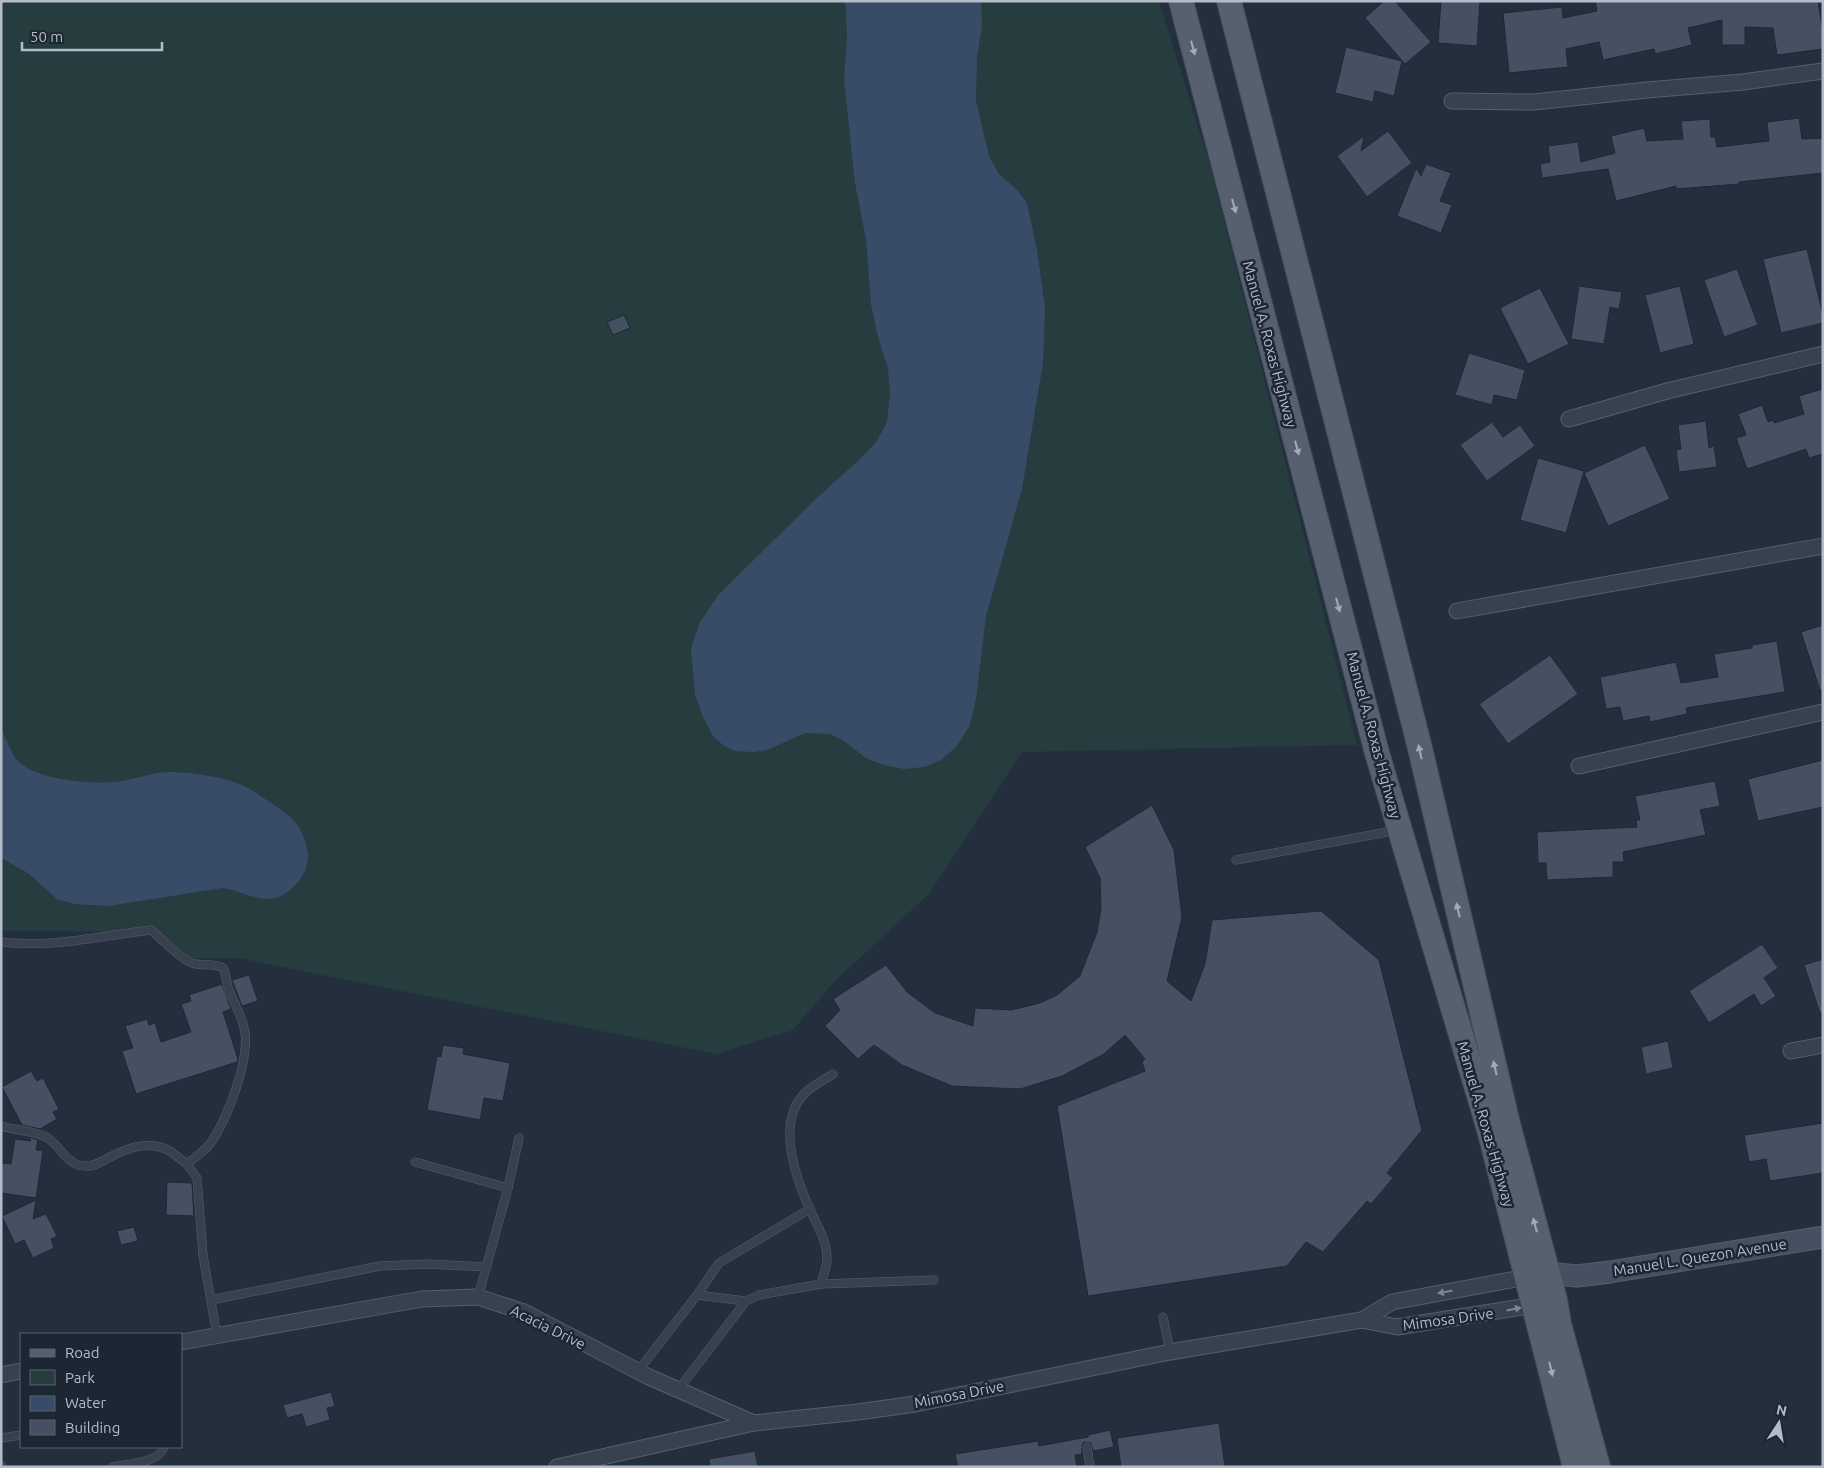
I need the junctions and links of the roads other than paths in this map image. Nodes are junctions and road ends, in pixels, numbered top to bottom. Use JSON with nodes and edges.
{"nodes":[{"id":1,"x":1181,"y":1,"type":"edge"},
{"id":2,"x":1229,"y":1,"type":"edge"},
{"id":3,"x":1823,"y":71,"type":"edge"},
{"id":4,"x":1452,"y":101,"type":"dead end"},
{"id":5,"x":1823,"y":354,"type":"edge"},
{"id":6,"x":1569,"y":419,"type":"dead end"},
{"id":7,"x":1823,"y":546,"type":"edge"},
{"id":8,"x":1457,"y":611,"type":"dead end"},
{"id":9,"x":1823,"y":712,"type":"edge"},
{"id":10,"x":1579,"y":766,"type":"dead end"},
{"id":11,"x":1400,"y":830,"type":"junction"},
{"id":12,"x":1236,"y":860,"type":"dead end"},
{"id":13,"x":1,"y":942,"type":"edge"},
{"id":14,"x":1823,"y":1045,"type":"edge"},
{"id":15,"x":1791,"y":1051,"type":"dead end"},
{"id":16,"x":833,"y":1074,"type":"dead end"},
{"id":17,"x":1,"y":1126,"type":"edge"},
{"id":18,"x":519,"y":1138,"type":"dead end"},
{"id":19,"x":415,"y":1162,"type":"dead end"},
{"id":20,"x":187,"y":1164,"type":"junction"},
{"id":21,"x":508,"y":1188,"type":"junction"},
{"id":22,"x":810,"y":1209,"type":"junction"},
{"id":23,"x":1823,"y":1237,"type":"edge"},
{"id":24,"x":487,"y":1267,"type":"junction"},
{"id":25,"x":1537,"y":1275,"type":"junction"},
{"id":26,"x":1577,"y":1276,"type":"junction"},
{"id":27,"x":934,"y":1280,"type":"dead end"},
{"id":28,"x":821,"y":1284,"type":"junction"},
{"id":29,"x":697,"y":1295,"type":"junction"},
{"id":30,"x":478,"y":1297,"type":"junction"},
{"id":31,"x":211,"y":1300,"type":"junction"},
{"id":32,"x":746,"y":1301,"type":"junction"},
{"id":33,"x":1544,"y":1302,"type":"junction"},
{"id":34,"x":1163,"y":1317,"type":"dead end"},
{"id":35,"x":1362,"y":1320,"type":"junction"},
{"id":36,"x":217,"y":1336,"type":"junction"},
{"id":37,"x":182,"y":1342,"type":"edge"},
{"id":38,"x":1170,"y":1352,"type":"junction"},
{"id":39,"x":20,"y":1371,"type":"edge"},
{"id":40,"x":638,"y":1371,"type":"junction"},
{"id":41,"x":1,"y":1375,"type":"edge"},
{"id":42,"x":678,"y":1390,"type":"junction"},
{"id":43,"x":754,"y":1422,"type":"junction"},
{"id":44,"x":20,"y":1435,"type":"edge"},
{"id":45,"x":1,"y":1438,"type":"edge"},
{"id":46,"x":1087,"y":1447,"type":"dead end"},
{"id":47,"x":164,"y":1448,"type":"edge"},
{"id":48,"x":112,"y":1467,"type":"edge"},
{"id":49,"x":557,"y":1467,"type":"edge"},
{"id":50,"x":1090,"y":1467,"type":"edge"},
{"id":51,"x":1575,"y":1467,"type":"edge"},
{"id":52,"x":1598,"y":1467,"type":"edge"}],
"edges":[{"from":1,"to":11,"type":"main road","name":"Manuel A. Roxas Highway","one_way":true},
{"from":25,"to":2,"type":"main road","name":"Manuel A. Roxas Highway","one_way":true},
{"from":3,"to":4,"type":"street"},
{"from":5,"to":6,"type":"street"},
{"from":7,"to":8,"type":"street"},
{"from":9,"to":10,"type":"street"},
{"from":11,"to":12,"type":"lane"},
{"from":11,"to":25,"type":"main road","name":"Manuel A. Roxas Highway"},
{"from":13,"to":20,"type":"lane"},
{"from":14,"to":15,"type":"street"},
{"from":16,"to":22,"type":"lane"},
{"from":17,"to":20,"type":"lane"},
{"from":18,"to":21,"type":"lane"},
{"from":19,"to":21,"type":"lane"},
{"from":20,"to":31,"type":"lane"},
{"from":21,"to":24,"type":"lane"},
{"from":22,"to":28,"type":"lane"},
{"from":22,"to":29,"type":"lane"},
{"from":23,"to":26,"type":"street","name":"Manuel L. Quezon Avenue"},
{"from":24,"to":30,"type":"lane"},
{"from":24,"to":31,"type":"lane"},
{"from":25,"to":26,"type":"street","name":"Manuel L. Quezon Avenue"},
{"from":25,"to":33,"type":"main road","name":"Manuel A. Roxas Highway"},
{"from":25,"to":35,"type":"street","name":"Mimosa Drive","one_way":true},
{"from":26,"to":33,"type":"street"},
{"from":27,"to":28,"type":"lane"},
{"from":28,"to":32,"type":"lane"},
{"from":29,"to":32,"type":"lane"},
{"from":29,"to":40,"type":"lane"},
{"from":30,"to":36,"type":"street","name":"Acacia Drive"},
{"from":30,"to":40,"type":"street","name":"Acacia Drive"},
{"from":31,"to":36,"type":"lane"},
{"from":32,"to":42,"type":"lane"},
{"from":35,"to":33,"type":"street","name":"Mimosa Drive","one_way":true},
{"from":33,"to":51,"type":"main road","name":"Manuel A. Roxas Highway","one_way":true},
{"from":33,"to":52,"type":"main road","name":"Manuel A. Roxas Highway"},
{"from":34,"to":38,"type":"lane"},
{"from":35,"to":38,"type":"street","name":"Mimosa Drive"},
{"from":36,"to":37,"type":"street","name":"Acacia Drive"},
{"from":38,"to":43,"type":"street","name":"Mimosa Drive"},
{"from":39,"to":41,"type":"street"},
{"from":40,"to":42,"type":"street","name":"Acacia Drive"},
{"from":42,"to":43,"type":"street","name":"Acacia Drive"},
{"from":43,"to":49,"type":"street","name":"Mimosa Drive"},
{"from":44,"to":45,"type":"lane"},
{"from":46,"to":50,"type":"lane"},
{"from":47,"to":48,"type":"lane"}]}
